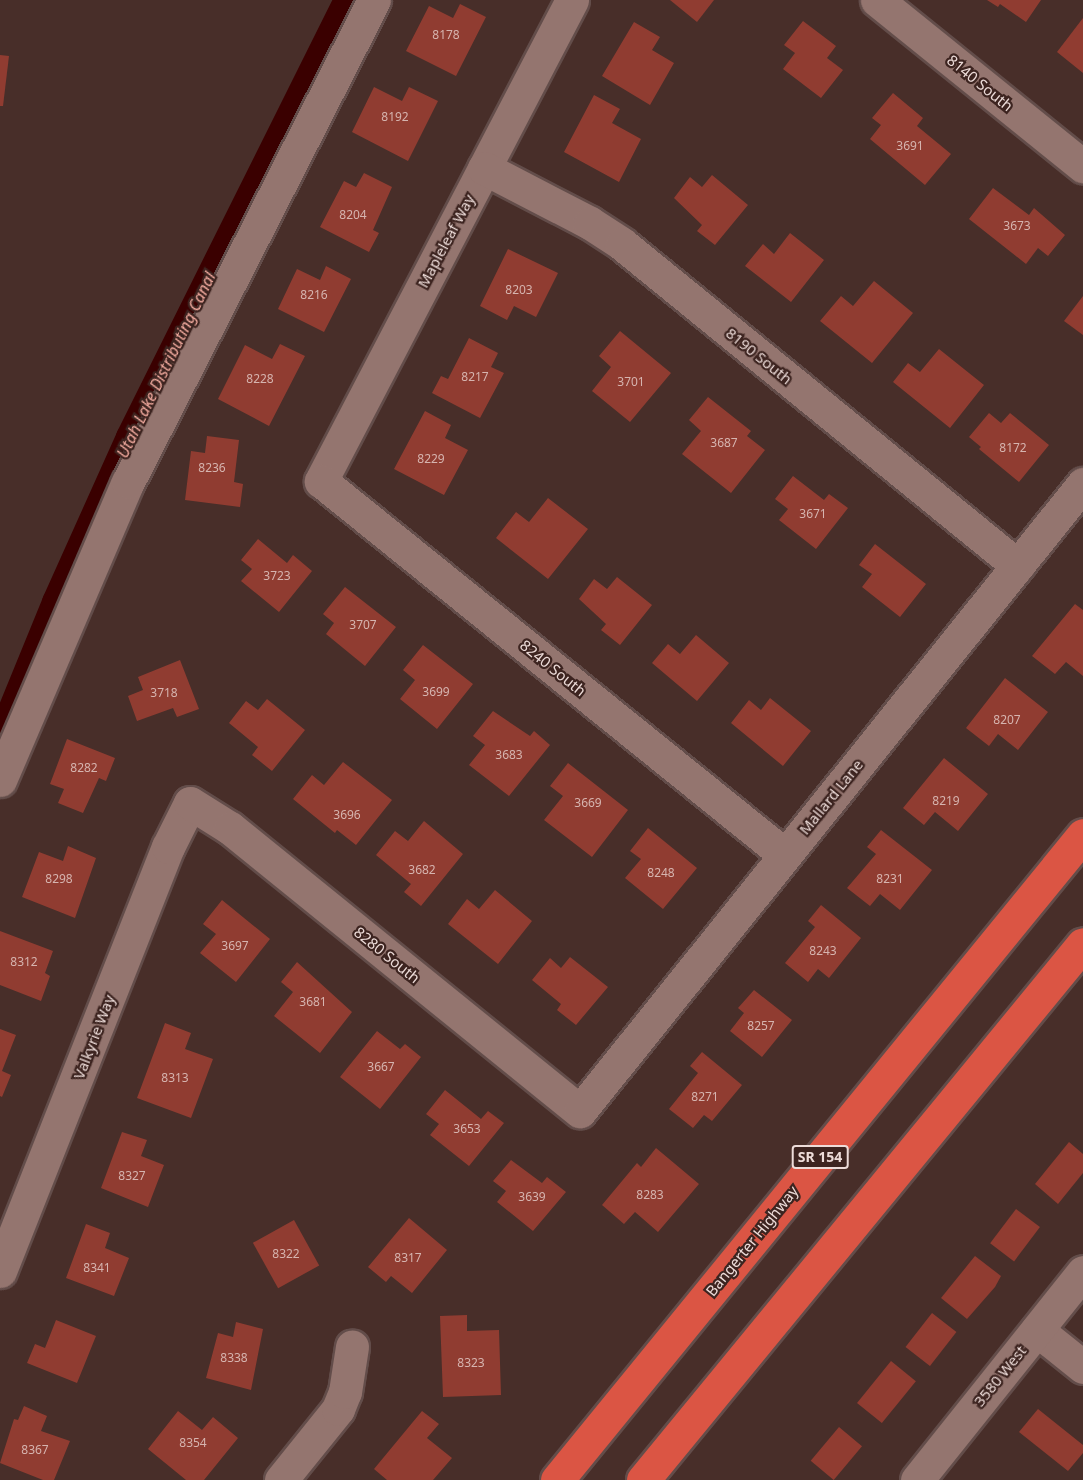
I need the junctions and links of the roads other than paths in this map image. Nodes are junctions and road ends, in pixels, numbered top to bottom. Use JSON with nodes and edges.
{"nodes":[{"id":1,"x":374,"y":0,"type":"edge"},
{"id":2,"x":572,"y":0,"type":"edge"},
{"id":3,"x":877,"y":0,"type":"edge"},
{"id":4,"x":1083,"y":166,"type":"edge"},
{"id":5,"x":484,"y":168,"type":"junction"},
{"id":6,"x":321,"y":481,"type":"joint"},
{"id":7,"x":1083,"y":484,"type":"edge"},
{"id":8,"x":1018,"y":566,"type":"junction"},
{"id":9,"x":0,"y":780,"type":"edge"},
{"id":10,"x":190,"y":803,"type":"joint"},
{"id":11,"x":1083,"y":835,"type":"edge"},
{"id":12,"x":785,"y":855,"type":"junction"},
{"id":13,"x":1083,"y":944,"type":"edge"},
{"id":14,"x":580,"y":1111,"type":"joint"},
{"id":15,"x":0,"y":1271,"type":"edge"},
{"id":16,"x":1083,"y":1272,"type":"edge"},
{"id":17,"x":1037,"y":1329,"type":"junction"},
{"id":18,"x":352,"y":1347,"type":"dead end"},
{"id":19,"x":1083,"y":1367,"type":"edge"},
{"id":20,"x":281,"y":1480,"type":"edge"},
{"id":21,"x":557,"y":1480,"type":"edge"},
{"id":22,"x":643,"y":1480,"type":"edge"},
{"id":23,"x":917,"y":1480,"type":"edge"}],
"edges":[{"from":1,"to":9,"type":"street"},
{"from":2,"to":5,"type":"street","name":"Mapleleaf Way"},
{"from":3,"to":4,"type":"street","name":"8140 South"},
{"from":5,"to":6,"type":"street","name":"Mapleleaf Way"},
{"from":5,"to":8,"type":"street","name":"8190 South"},
{"from":6,"to":12,"type":"street","name":"8240 South"},
{"from":7,"to":8,"type":"street","name":"Mallard Lane"},
{"from":8,"to":12,"type":"street","name":"Mallard Lane"},
{"from":10,"to":14,"type":"street","name":"8280 South"},
{"from":10,"to":15,"type":"street","name":"Valkyrie Way"},
{"from":11,"to":21,"type":"highway","name":"Bangerter Highway","number":"SR 154"},
{"from":12,"to":14,"type":"street","name":"Mallard Lane"},
{"from":13,"to":22,"type":"highway"},
{"from":16,"to":17,"type":"street","name":"3580 West"},
{"from":17,"to":19,"type":"street"},
{"from":17,"to":23,"type":"street","name":"3580 West"},
{"from":18,"to":20,"type":"street"}]}
